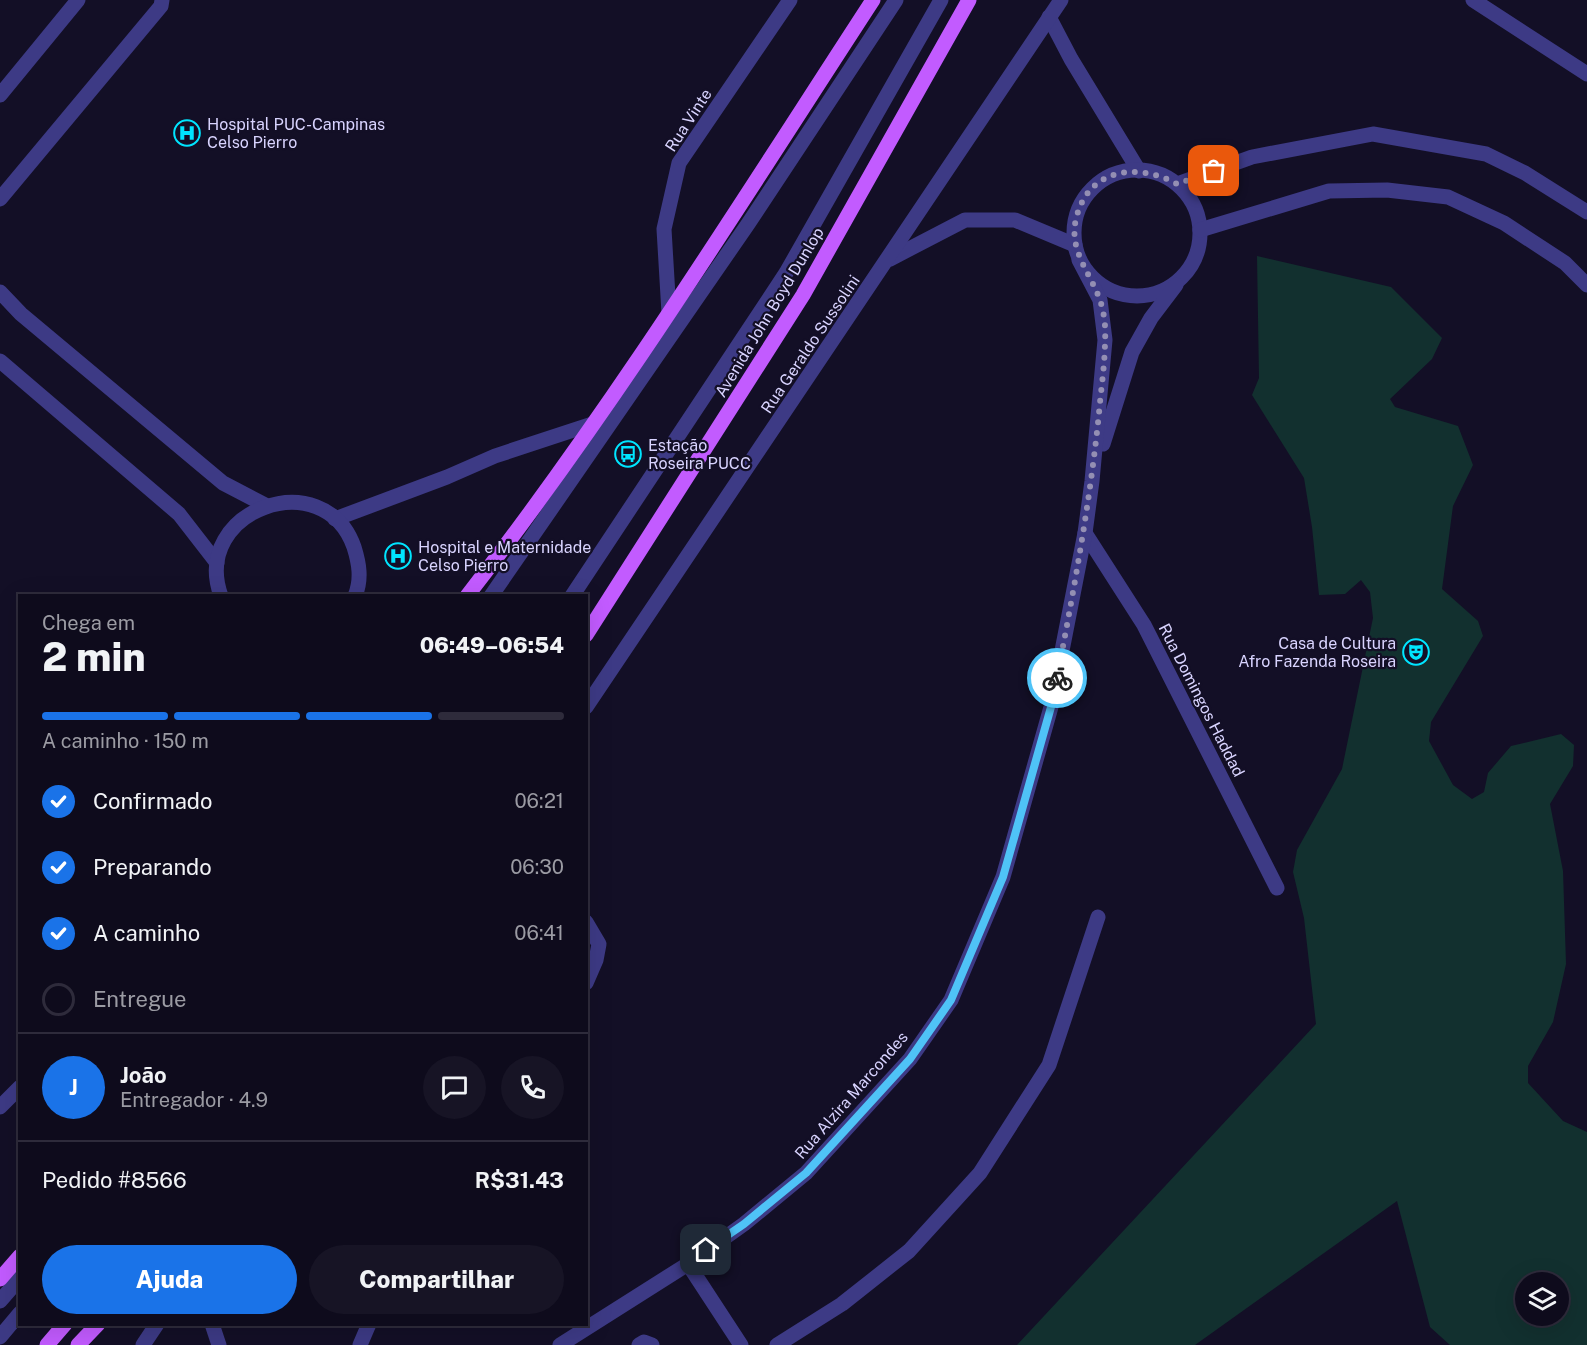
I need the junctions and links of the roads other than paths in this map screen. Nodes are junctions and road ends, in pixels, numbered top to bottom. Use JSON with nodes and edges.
{"nodes":[{"id":1,"x":78,"y":0,"type":"edge"},
{"id":2,"x":162,"y":0,"type":"edge"},
{"id":3,"x":790,"y":0,"type":"edge"},
{"id":4,"x":873,"y":0,"type":"edge"},
{"id":5,"x":896,"y":0,"type":"edge"},
{"id":6,"x":941,"y":0,"type":"edge"},
{"id":7,"x":969,"y":0,"type":"edge"},
{"id":8,"x":1061,"y":0,"type":"edge"},
{"id":9,"x":1473,"y":0,"type":"edge"},
{"id":10,"x":1049,"y":17,"type":"junction"},
{"id":11,"x":1587,"y":74,"type":"edge"},
{"id":12,"x":0,"y":95,"type":"edge"},
{"id":13,"x":1139,"y":171,"type":"junction"},
{"id":14,"x":1177,"y":184,"type":"junction"},
{"id":15,"x":0,"y":199,"type":"edge"},
{"id":16,"x":1587,"y":212,"type":"edge"},
{"id":17,"x":1200,"y":230,"type":"junction"},
{"id":18,"x":1075,"y":245,"type":"junction"},
{"id":19,"x":1079,"y":260,"type":"junction"},
{"id":20,"x":887,"y":261,"type":"junction"},
{"id":21,"x":1183,"y":277,"type":"junction"},
{"id":22,"x":1587,"y":285,"type":"edge"},
{"id":23,"x":0,"y":292,"type":"edge"},
{"id":24,"x":669,"y":313,"type":"junction"},
{"id":25,"x":0,"y":361,"type":"edge"},
{"id":26,"x":592,"y":424,"type":"junction"},
{"id":27,"x":1092,"y":481,"type":"junction"},
{"id":28,"x":265,"y":505,"type":"junction"},
{"id":29,"x":335,"y":519,"type":"junction"},
{"id":30,"x":1085,"y":533,"type":"junction"},
{"id":31,"x":217,"y":563,"type":"junction"},
{"id":32,"x":220,"y":594,"type":"edge"},
{"id":33,"x":356,"y":594,"type":"edge"},
{"id":34,"x":469,"y":594,"type":"edge"},
{"id":35,"x":492,"y":594,"type":"edge"},
{"id":36,"x":573,"y":594,"type":"edge"},
{"id":37,"x":588,"y":632,"type":"edge"},
{"id":38,"x":588,"y":704,"type":"edge"},
{"id":39,"x":1277,"y":888,"type":"dead end"},
{"id":40,"x":1098,"y":917,"type":"dead end"},
{"id":41,"x":588,"y":925,"type":"edge"},
{"id":42,"x":588,"y":978,"type":"edge"},
{"id":43,"x":18,"y":1089,"type":"edge"},
{"id":44,"x":0,"y":1107,"type":"edge"},
{"id":45,"x":18,"y":1258,"type":"edge"},
{"id":46,"x":688,"y":1264,"type":"junction"},
{"id":47,"x":0,"y":1278,"type":"edge"},
{"id":48,"x":18,"y":1280,"type":"edge"},
{"id":49,"x":0,"y":1301,"type":"edge"},
{"id":50,"x":18,"y":1315,"type":"edge"},
{"id":51,"x":50,"y":1326,"type":"edge"},
{"id":52,"x":63,"y":1326,"type":"edge"},
{"id":53,"x":96,"y":1326,"type":"edge"},
{"id":54,"x":156,"y":1326,"type":"edge"},
{"id":55,"x":213,"y":1326,"type":"edge"},
{"id":56,"x":368,"y":1326,"type":"edge"},
{"id":57,"x":0,"y":1337,"type":"edge"},
{"id":58,"x":36,"y":1345,"type":"edge"},
{"id":59,"x":47,"y":1345,"type":"edge"},
{"id":60,"x":78,"y":1345,"type":"edge"},
{"id":61,"x":143,"y":1345,"type":"edge"},
{"id":62,"x":219,"y":1345,"type":"edge"},
{"id":63,"x":360,"y":1345,"type":"edge"},
{"id":64,"x":560,"y":1345,"type":"edge"},
{"id":65,"x":639,"y":1345,"type":"edge"},
{"id":66,"x":652,"y":1345,"type":"edge"},
{"id":67,"x":741,"y":1345,"type":"edge"},
{"id":68,"x":777,"y":1345,"type":"edge"}],
"edges":[{"from":1,"to":12,"type":"street"},
{"from":2,"to":15,"type":"street"},
{"from":3,"to":24,"type":"street","name":"Rua Vinte"},
{"from":4,"to":24,"type":"main road"},
{"from":5,"to":35,"type":"street"},
{"from":6,"to":36,"type":"street"},
{"from":7,"to":37,"type":"main road","name":"Avenida John Boyd Dunlop"},
{"from":8,"to":10,"type":"street","name":"Rua Geraldo Sussolini"},
{"from":9,"to":11,"type":"street"},
{"from":10,"to":13,"type":"street"},
{"from":10,"to":20,"type":"street","name":"Rua Geraldo Sussolini"},
{"from":13,"to":14,"type":"street"},
{"from":13,"to":18,"type":"street"},
{"from":14,"to":16,"type":"street"},
{"from":14,"to":17,"type":"street"},
{"from":17,"to":21,"type":"street"},
{"from":17,"to":22,"type":"street"},
{"from":18,"to":19,"type":"street"},
{"from":18,"to":20,"type":"street"},
{"from":19,"to":21,"type":"street"},
{"from":19,"to":27,"type":"street","name":"Rua Alzira Marcondes"},
{"from":20,"to":38,"type":"street","name":"Rua Geraldo Sussolini"},
{"from":21,"to":27,"type":"street","name":"Rua Alzira Marcondes"},
{"from":23,"to":28,"type":"street"},
{"from":24,"to":26,"type":"main road"},
{"from":25,"to":31,"type":"street"},
{"from":26,"to":29,"type":"street"},
{"from":26,"to":34,"type":"main road"},
{"from":27,"to":30,"type":"street","name":"Rua Alzira Marcondes"},
{"from":28,"to":29,"type":"street"},
{"from":28,"to":31,"type":"street"},
{"from":29,"to":33,"type":"street"},
{"from":30,"to":39,"type":"street","name":"Rua Domingos Haddad"},
{"from":30,"to":46,"type":"street","name":"Rua Alzira Marcondes"},
{"from":31,"to":32,"type":"street"},
{"from":40,"to":68,"type":"street"},
{"from":41,"to":42,"type":"street"},
{"from":43,"to":44,"type":"street"},
{"from":45,"to":47,"type":"main road"},
{"from":46,"to":64,"type":"street","name":"Rua Alzira Marcondes"},
{"from":46,"to":67,"type":"street"},
{"from":48,"to":49,"type":"street"},
{"from":50,"to":57,"type":"street"},
{"from":51,"to":58,"type":"main road"},
{"from":52,"to":59,"type":"main road"},
{"from":53,"to":60,"type":"main road"},
{"from":54,"to":61,"type":"street"},
{"from":55,"to":62,"type":"street"},
{"from":56,"to":63,"type":"street"},
{"from":65,"to":66,"type":"street"}]}
